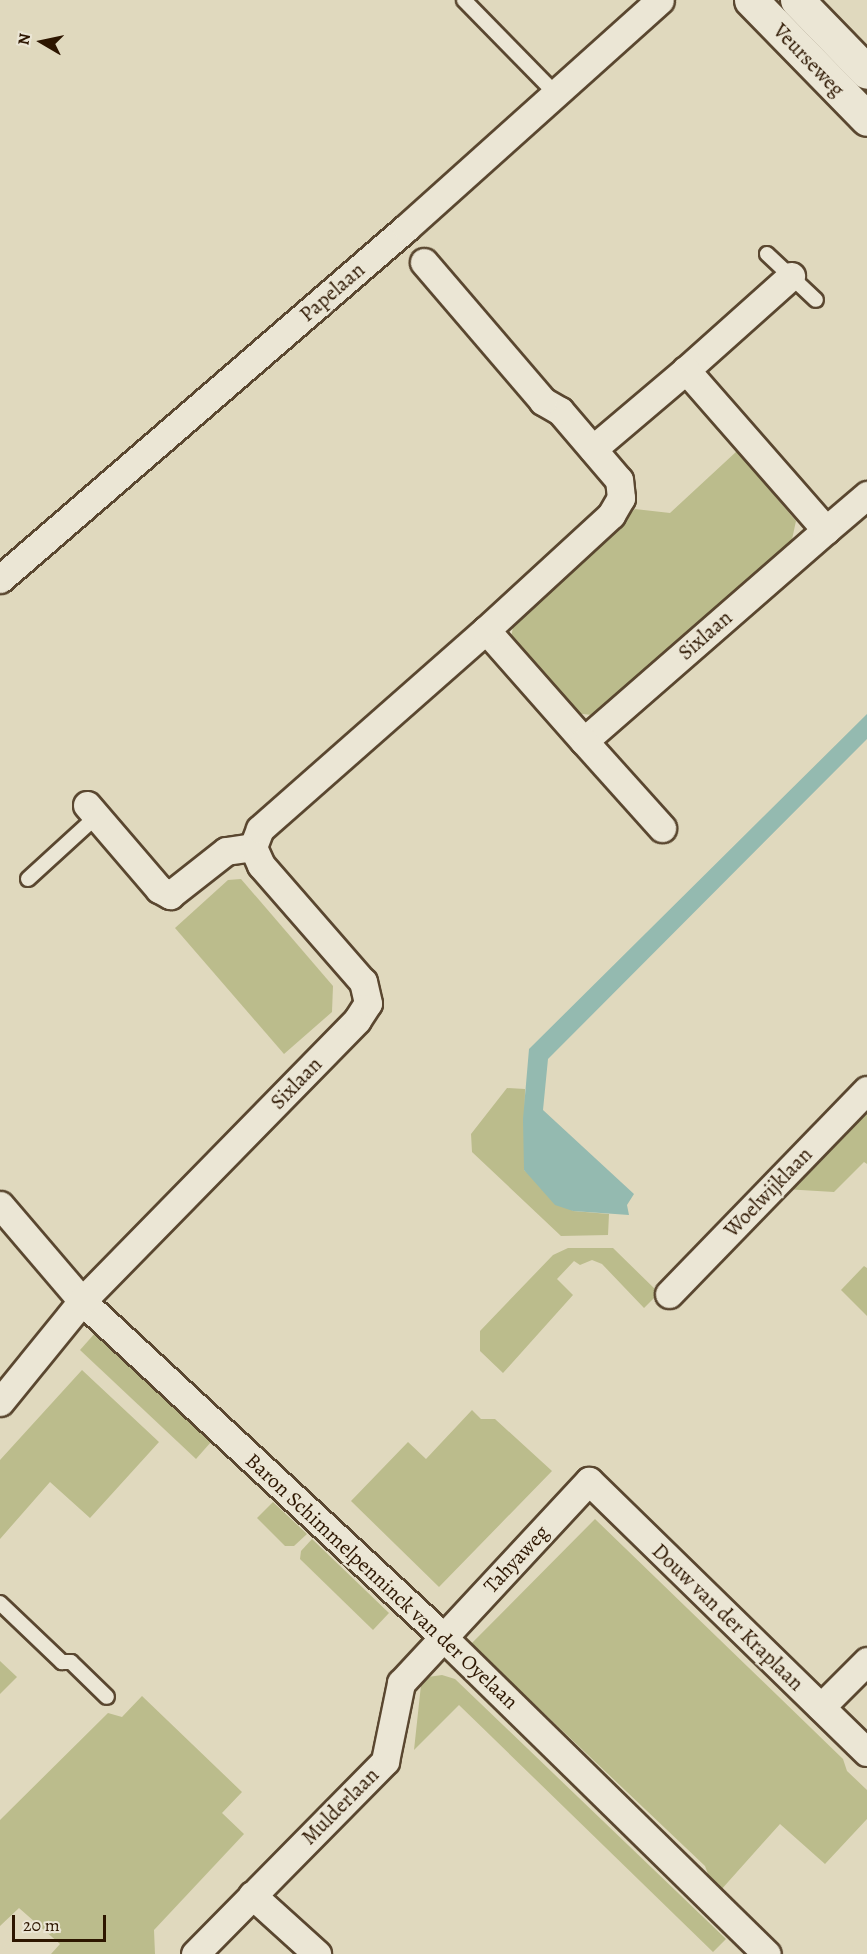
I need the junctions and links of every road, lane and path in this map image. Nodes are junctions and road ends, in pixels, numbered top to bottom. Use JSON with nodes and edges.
{"nodes":[{"id":1,"x":464,"y":0,"type":"edge"},
{"id":2,"x":660,"y":0,"type":"edge"},
{"id":3,"x":751,"y":0,"type":"edge"},
{"id":4,"x":797,"y":0,"type":"edge"},
{"id":5,"x":867,"y":72,"type":"edge"},
{"id":6,"x":556,"y":94,"type":"junction"},
{"id":7,"x":867,"y":119,"type":"edge"},
{"id":8,"x":767,"y":254,"type":"dead end"},
{"id":9,"x":424,"y":262,"type":"dead end"},
{"id":10,"x":791,"y":276,"type":"junction"},
{"id":11,"x":816,"y":300,"type":"dead end"},
{"id":12,"x":686,"y":370,"type":"junction"},
{"id":13,"x":593,"y":449,"type":"junction"},
{"id":14,"x":867,"y":495,"type":"edge"},
{"id":15,"x":826,"y":530,"type":"junction"},
{"id":16,"x":0,"y":579,"type":"edge"},
{"id":17,"x":486,"y":630,"type":"junction"},
{"id":18,"x":584,"y":741,"type":"junction"},
{"id":19,"x":92,"y":811,"type":"joint"},
{"id":20,"x":662,"y":828,"type":"dead end"},
{"id":21,"x":253,"y":847,"type":"junction"},
{"id":22,"x":28,"y":879,"type":"dead end"},
{"id":23,"x":867,"y":1090,"type":"edge"},
{"id":24,"x":0,"y":1205,"type":"edge"},
{"id":25,"x":669,"y":1294,"type":"dead end"},
{"id":26,"x":82,"y":1301,"type":"junction"},
{"id":27,"x":0,"y":1402,"type":"edge"},
{"id":28,"x":589,"y":1481,"type":"joint"},
{"id":29,"x":0,"y":1603,"type":"edge"},
{"id":30,"x":443,"y":1637,"type":"junction"},
{"id":31,"x":867,"y":1661,"type":"edge"},
{"id":32,"x":107,"y":1697,"type":"dead end"},
{"id":33,"x":821,"y":1707,"type":"junction"},
{"id":34,"x":867,"y":1752,"type":"edge"},
{"id":35,"x":252,"y":1895,"type":"junction"},
{"id":36,"x":195,"y":1954,"type":"edge"},
{"id":37,"x":317,"y":1954,"type":"edge"},
{"id":38,"x":767,"y":1954,"type":"edge"}],
"edges":[{"from":1,"to":6,"type":"lane"},
{"from":2,"to":6,"type":"street","name":"Papelaan"},
{"from":3,"to":7,"type":"main road","name":"Veurseweg"},
{"from":4,"to":5,"type":"main road","name":"Veurseweg"},
{"from":6,"to":16,"type":"street","name":"Papelaan"},
{"from":8,"to":10,"type":"lane"},
{"from":9,"to":13,"type":"street"},
{"from":10,"to":11,"type":"lane"},
{"from":10,"to":12,"type":"street"},
{"from":12,"to":13,"type":"street"},
{"from":12,"to":15,"type":"street"},
{"from":13,"to":17,"type":"street"},
{"from":14,"to":15,"type":"street","name":"Sixlaan"},
{"from":15,"to":18,"type":"street","name":"Sixlaan"},
{"from":17,"to":18,"type":"street"},
{"from":17,"to":21,"type":"street"},
{"from":18,"to":20,"type":"street"},
{"from":19,"to":21,"type":"street"},
{"from":19,"to":22,"type":"lane"},
{"from":21,"to":26,"type":"street","name":"Sixlaan"},
{"from":23,"to":25,"type":"street","name":"Woelwijklaan"},
{"from":24,"to":26,"type":"street","name":"Baron Schimmelpenninck van der Oyelaan"},
{"from":26,"to":27,"type":"street"},
{"from":26,"to":30,"type":"street","name":"Baron Schimmelpenninck van der Oyelaan"},
{"from":28,"to":30,"type":"street","name":"Tahyaweg"},
{"from":28,"to":33,"type":"street","name":"Douw van der Kraplaan"},
{"from":29,"to":32,"type":"lane"},
{"from":30,"to":35,"type":"street","name":"Mulderlaan"},
{"from":30,"to":38,"type":"street","name":"Baron Schimmelpenninck van der Oyelaan"},
{"from":31,"to":33,"type":"street"},
{"from":33,"to":34,"type":"street","name":"Douw van der Kraplaan"},
{"from":35,"to":36,"type":"street","name":"Mulderlaan"},
{"from":35,"to":37,"type":"street"}]}
